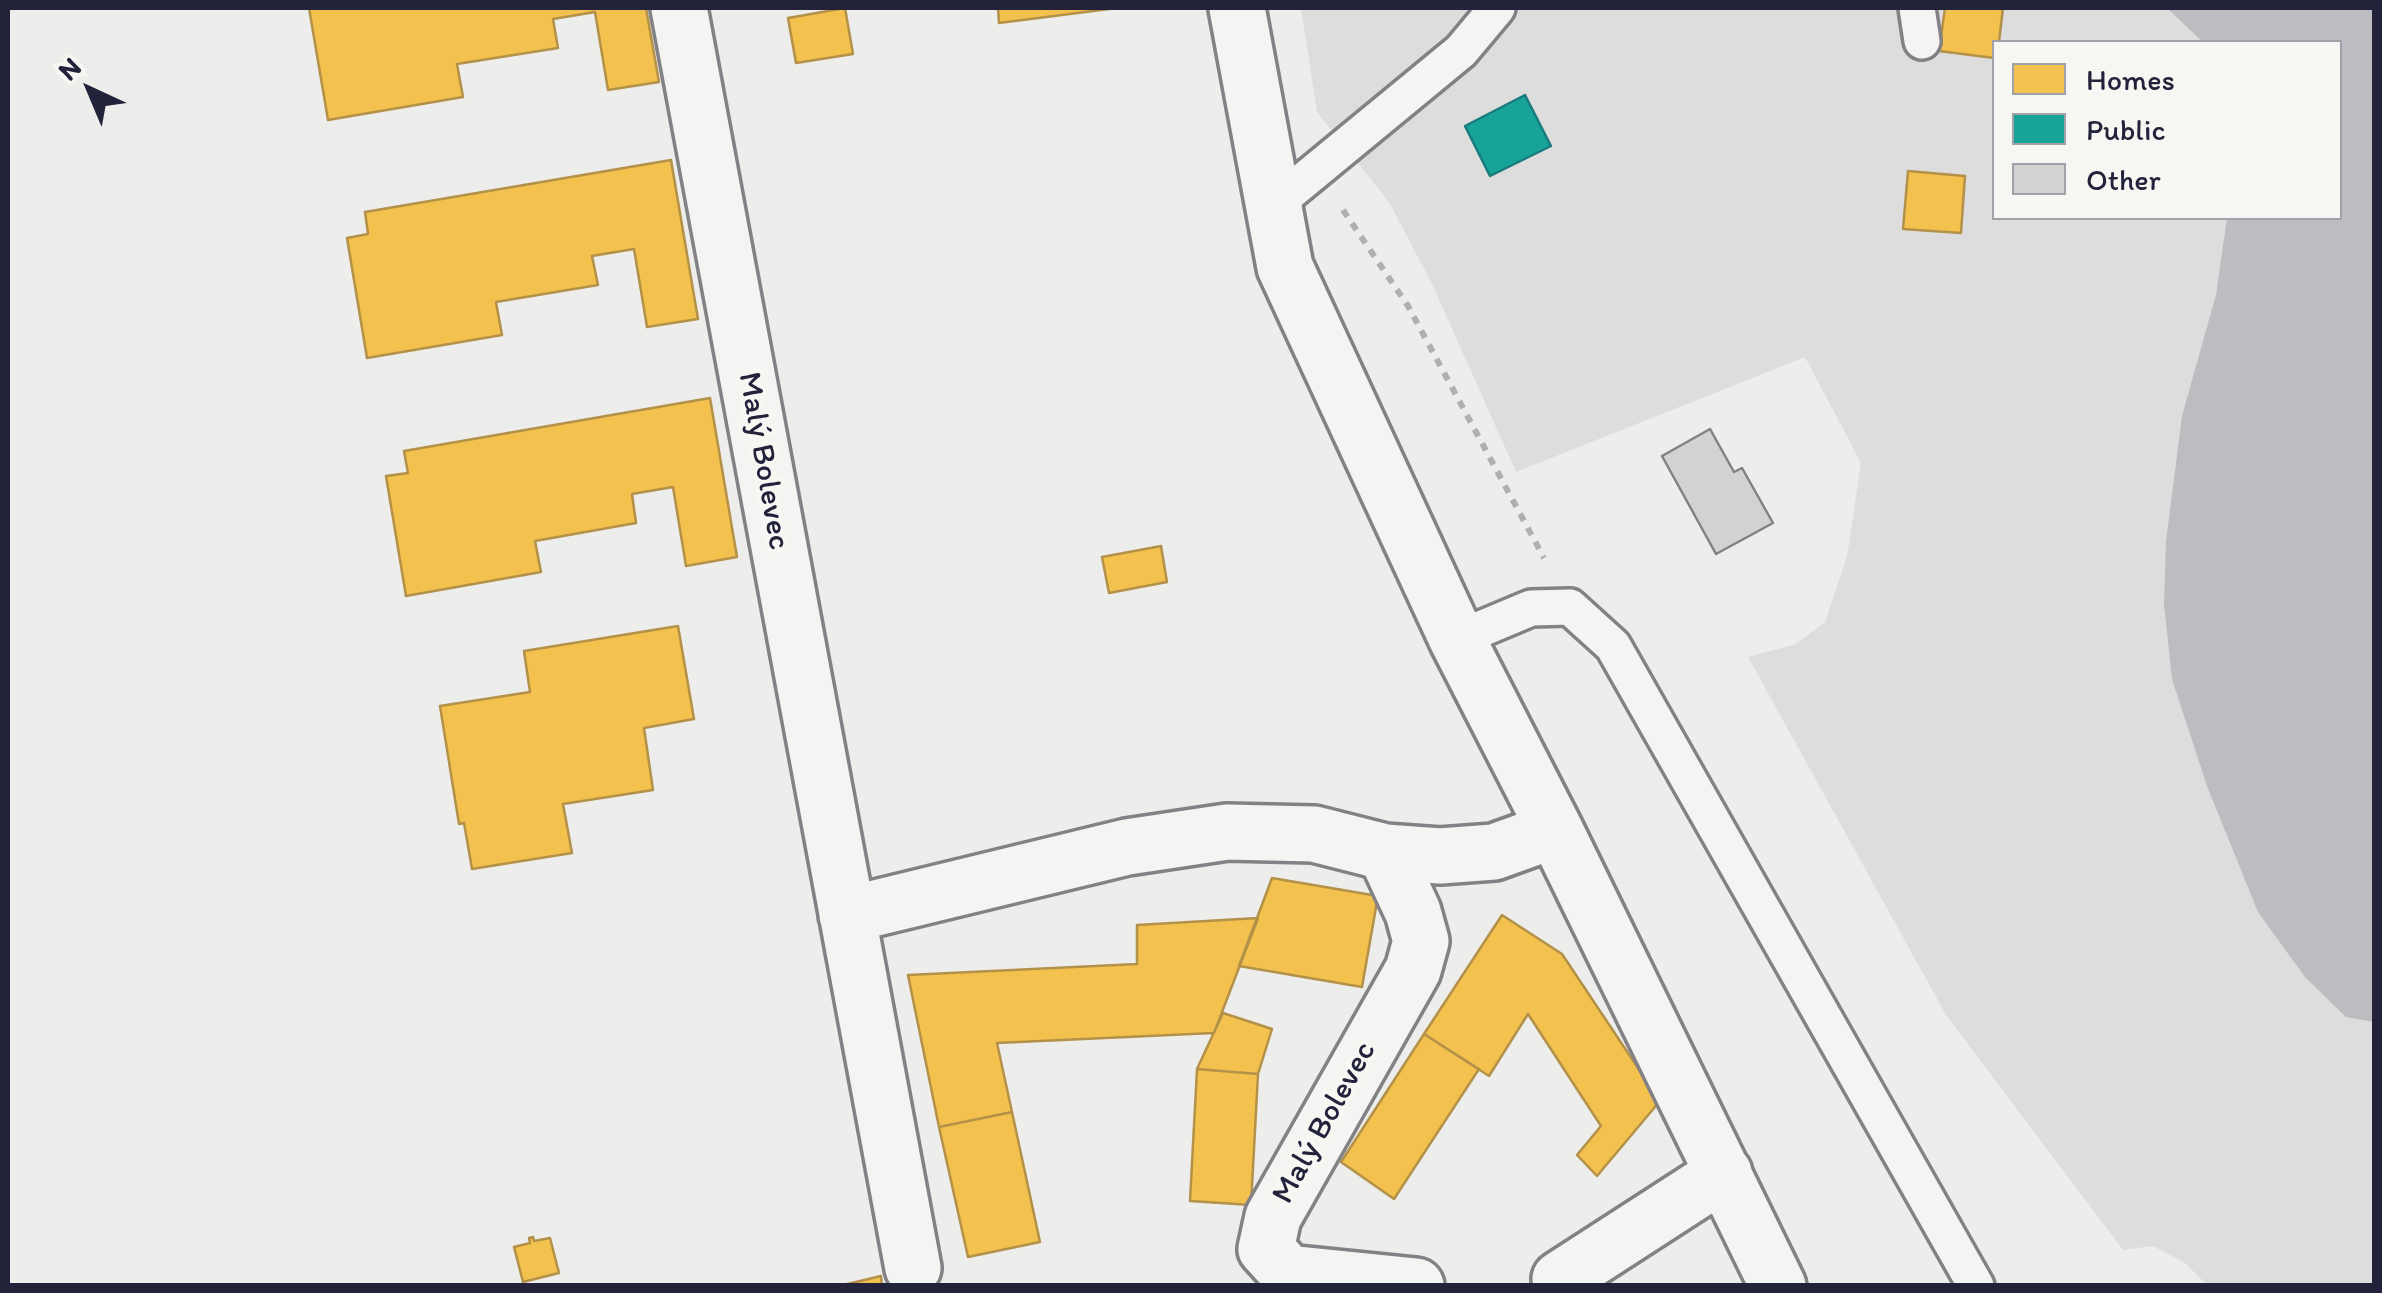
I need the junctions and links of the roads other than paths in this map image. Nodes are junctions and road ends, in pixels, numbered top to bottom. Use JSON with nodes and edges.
{"nodes":[{"id":1,"x":679,"y":8,"type":"edge"},
{"id":2,"x":1237,"y":8,"type":"edge"},
{"id":3,"x":1498,"y":8,"type":"edge"},
{"id":4,"x":1274,"y":205,"type":"junction"},
{"id":5,"x":1458,"y":639,"type":"junction"},
{"id":6,"x":1556,"y":830,"type":"junction"},
{"id":7,"x":1385,"y":852,"type":"junction"},
{"id":8,"x":847,"y":915,"type":"junction"},
{"id":9,"x":1724,"y":1173,"type":"junction"},
{"id":10,"x":912,"y":1268,"type":"dead end"},
{"id":11,"x":1559,"y":1283,"type":"edge"},
{"id":12,"x":1416,"y":1286,"type":"edge"},
{"id":13,"x":1778,"y":1286,"type":"edge"},
{"id":14,"x":1976,"y":1286,"type":"edge"}],
"edges":[{"from":1,"to":8,"type":"street","name":"Malý Bolevec"},
{"from":2,"to":4,"type":"street"},
{"from":3,"to":4,"type":"lane"},
{"from":4,"to":5,"type":"street"},
{"from":5,"to":6,"type":"street"},
{"from":5,"to":14,"type":"lane"},
{"from":6,"to":7,"type":"street"},
{"from":6,"to":9,"type":"street"},
{"from":7,"to":8,"type":"street"},
{"from":7,"to":12,"type":"street","name":"Malý Bolevec"},
{"from":8,"to":10,"type":"street","name":"Malý Bolevec"},
{"from":9,"to":11,"type":"street"},
{"from":9,"to":13,"type":"street"}]}
